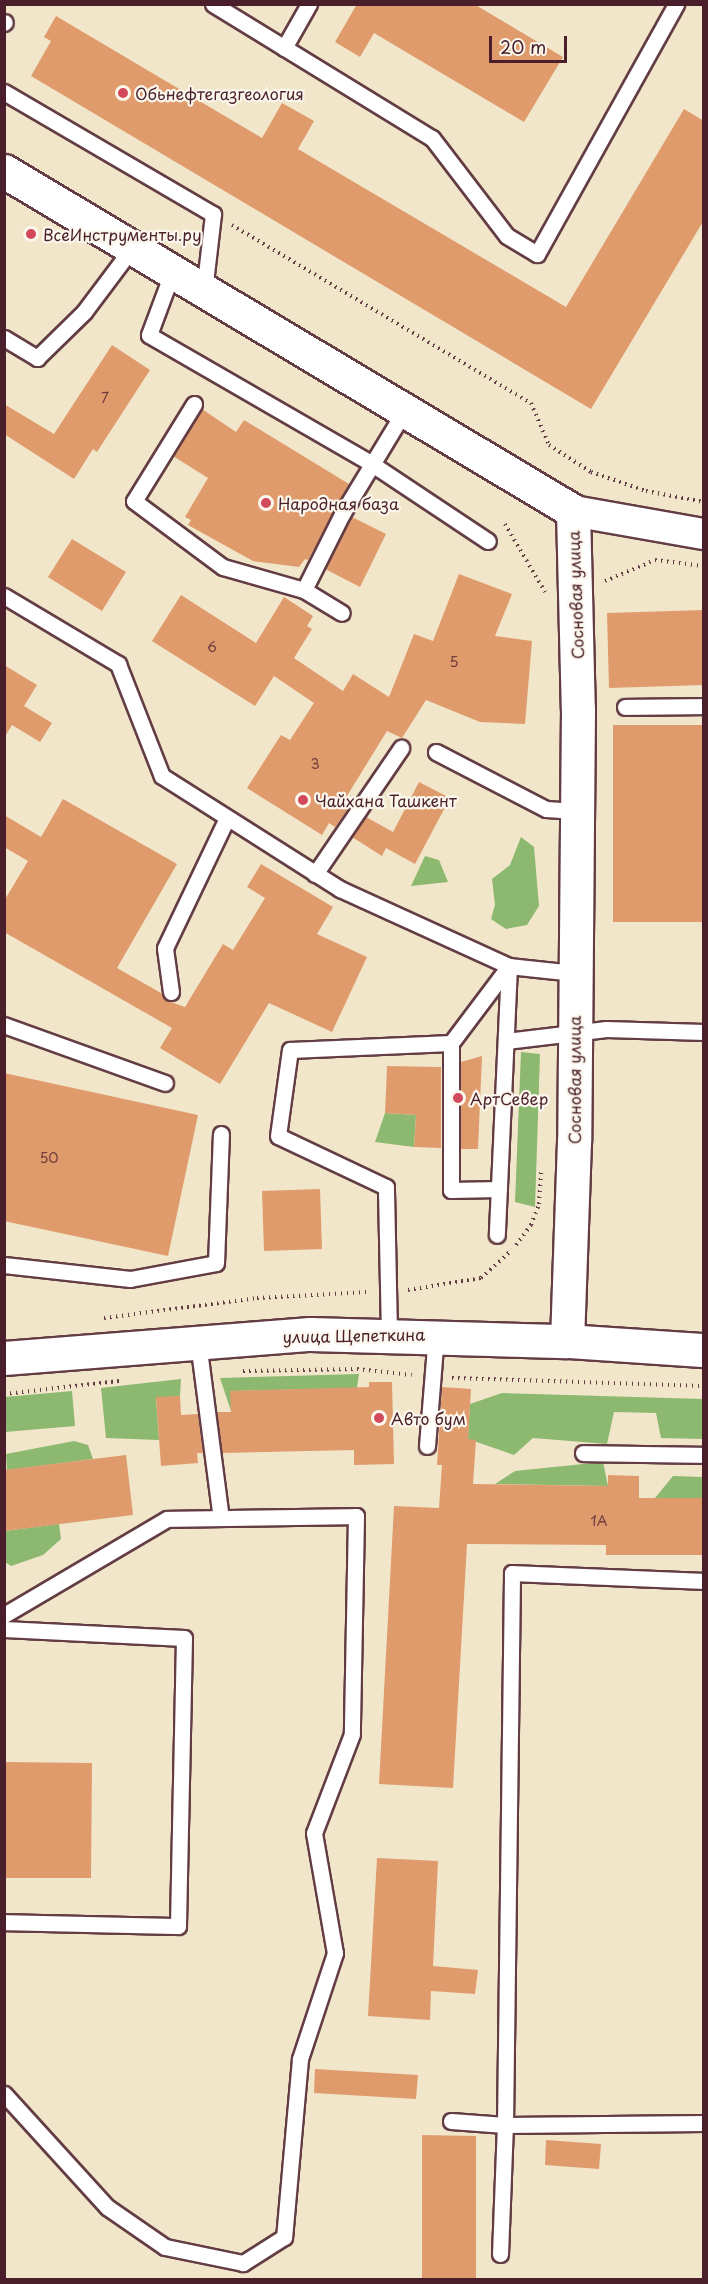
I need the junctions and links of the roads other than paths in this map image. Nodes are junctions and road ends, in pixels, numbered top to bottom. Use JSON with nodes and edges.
{"nodes":[{"id":1,"x":213,"y":4,"type":"edge"},
{"id":2,"x":309,"y":4,"type":"edge"},
{"id":3,"x":676,"y":4,"type":"edge"},
{"id":4,"x":284,"y":48,"type":"junction"},
{"id":5,"x":4,"y":92,"type":"edge"},
{"id":6,"x":4,"y":171,"type":"edge"},
{"id":7,"x":132,"y":248,"type":"junction"},
{"id":8,"x":172,"y":273,"type":"junction"},
{"id":9,"x":204,"y":292,"type":"junction"},
{"id":10,"x":4,"y":338,"type":"edge"},
{"id":11,"x":194,"y":404,"type":"dead end"},
{"id":12,"x":405,"y":410,"type":"junction"},
{"id":13,"x":372,"y":464,"type":"junction"},
{"id":14,"x":573,"y":511,"type":"junction"},
{"id":15,"x":704,"y":534,"type":"edge"},
{"id":16,"x":488,"y":541,"type":"dead end"},
{"id":17,"x":304,"y":590,"type":"junction"},
{"id":18,"x":4,"y":596,"type":"edge"},
{"id":19,"x":342,"y":613,"type":"dead end"},
{"id":20,"x":704,"y":706,"type":"edge"},
{"id":21,"x":625,"y":707,"type":"dead end"},
{"id":22,"x":400,"y":748,"type":"dead end"},
{"id":23,"x":436,"y":752,"type":"dead end"},
{"id":24,"x":576,"y":811,"type":"junction"},
{"id":25,"x":227,"y":818,"type":"junction"},
{"id":26,"x":315,"y":874,"type":"junction"},
{"id":27,"x":509,"y":966,"type":"junction"},
{"id":28,"x":574,"y":973,"type":"junction"},
{"id":29,"x":171,"y":992,"type":"dead end"},
{"id":30,"x":4,"y":1025,"type":"edge"},
{"id":31,"x":575,"y":1032,"type":"junction"},
{"id":32,"x":704,"y":1032,"type":"edge"},
{"id":33,"x":506,"y":1041,"type":"junction"},
{"id":34,"x":451,"y":1042,"type":"junction"},
{"id":35,"x":165,"y":1083,"type":"dead end"},
{"id":36,"x":221,"y":1134,"type":"dead end"},
{"id":37,"x":499,"y":1189,"type":"junction"},
{"id":38,"x":497,"y":1235,"type":"dead end"},
{"id":39,"x":4,"y":1265,"type":"edge"},
{"id":40,"x":389,"y":1334,"type":"junction"},
{"id":41,"x":436,"y":1334,"type":"junction"},
{"id":42,"x":567,"y":1341,"type":"junction"},
{"id":43,"x":704,"y":1350,"type":"edge"},
{"id":44,"x":200,"y":1357,"type":"junction"},
{"id":45,"x":4,"y":1358,"type":"edge"},
{"id":46,"x":427,"y":1446,"type":"dead end"},
{"id":47,"x":583,"y":1453,"type":"dead end"},
{"id":48,"x":704,"y":1455,"type":"edge"},
{"id":49,"x":221,"y":1518,"type":"junction"},
{"id":50,"x":704,"y":1581,"type":"edge"},
{"id":51,"x":4,"y":1615,"type":"edge"},
{"id":52,"x":4,"y":1629,"type":"edge"},
{"id":53,"x":4,"y":1922,"type":"edge"},
{"id":54,"x":4,"y":2094,"type":"edge"},
{"id":55,"x":451,"y":2121,"type":"dead end"},
{"id":56,"x":704,"y":2123,"type":"edge"},
{"id":57,"x":505,"y":2125,"type":"junction"},
{"id":58,"x":500,"y":2254,"type":"dead end"}],
"edges":[{"from":1,"to":4,"type":"lane"},
{"from":2,"to":4,"type":"lane"},
{"from":3,"to":4,"type":"lane"},
{"from":5,"to":9,"type":"lane"},
{"from":6,"to":7,"type":"main road","name":"Сосновая улица"},
{"from":7,"to":8,"type":"main road","name":"Сосновая улица"},
{"from":7,"to":10,"type":"lane"},
{"from":8,"to":9,"type":"main road","name":"Сосновая улица"},
{"from":8,"to":13,"type":"lane"},
{"from":9,"to":12,"type":"main road","name":"Сосновая улица"},
{"from":11,"to":17,"type":"lane"},
{"from":12,"to":13,"type":"lane"},
{"from":12,"to":14,"type":"main road","name":"Сосновая улица"},
{"from":13,"to":16,"type":"lane"},
{"from":13,"to":17,"type":"lane"},
{"from":14,"to":15,"type":"street"},
{"from":14,"to":24,"type":"main road","name":"Сосновая улица"},
{"from":17,"to":19,"type":"lane"},
{"from":18,"to":25,"type":"lane"},
{"from":20,"to":21,"type":"lane"},
{"from":22,"to":26,"type":"lane"},
{"from":23,"to":24,"type":"lane"},
{"from":24,"to":28,"type":"main road","name":"Сосновая улица"},
{"from":25,"to":26,"type":"lane"},
{"from":25,"to":29,"type":"lane"},
{"from":26,"to":27,"type":"lane"},
{"from":27,"to":28,"type":"lane"},
{"from":27,"to":33,"type":"lane"},
{"from":27,"to":34,"type":"lane"},
{"from":28,"to":31,"type":"main road","name":"Сосновая улица"},
{"from":30,"to":35,"type":"lane"},
{"from":31,"to":32,"type":"lane"},
{"from":31,"to":33,"type":"lane"},
{"from":31,"to":42,"type":"main road","name":"Сосновая улица"},
{"from":33,"to":37,"type":"lane"},
{"from":34,"to":37,"type":"lane"},
{"from":34,"to":40,"type":"lane"},
{"from":36,"to":39,"type":"lane"},
{"from":37,"to":38,"type":"lane"},
{"from":40,"to":41,"type":"main road","name":"улица Щепеткина"},
{"from":40,"to":44,"type":"main road","name":"улица Щепеткина"},
{"from":41,"to":42,"type":"main road","name":"улица Щепеткина"},
{"from":41,"to":46,"type":"lane"},
{"from":42,"to":43,"type":"main road","name":"улица Щепеткина"},
{"from":44,"to":45,"type":"main road","name":"улица Щепеткина"},
{"from":44,"to":49,"type":"lane"},
{"from":47,"to":48,"type":"lane"},
{"from":49,"to":51,"type":"lane"},
{"from":49,"to":54,"type":"lane"},
{"from":50,"to":57,"type":"lane"},
{"from":52,"to":53,"type":"lane"},
{"from":55,"to":57,"type":"lane"},
{"from":56,"to":57,"type":"lane"},
{"from":57,"to":58,"type":"lane"}]}
